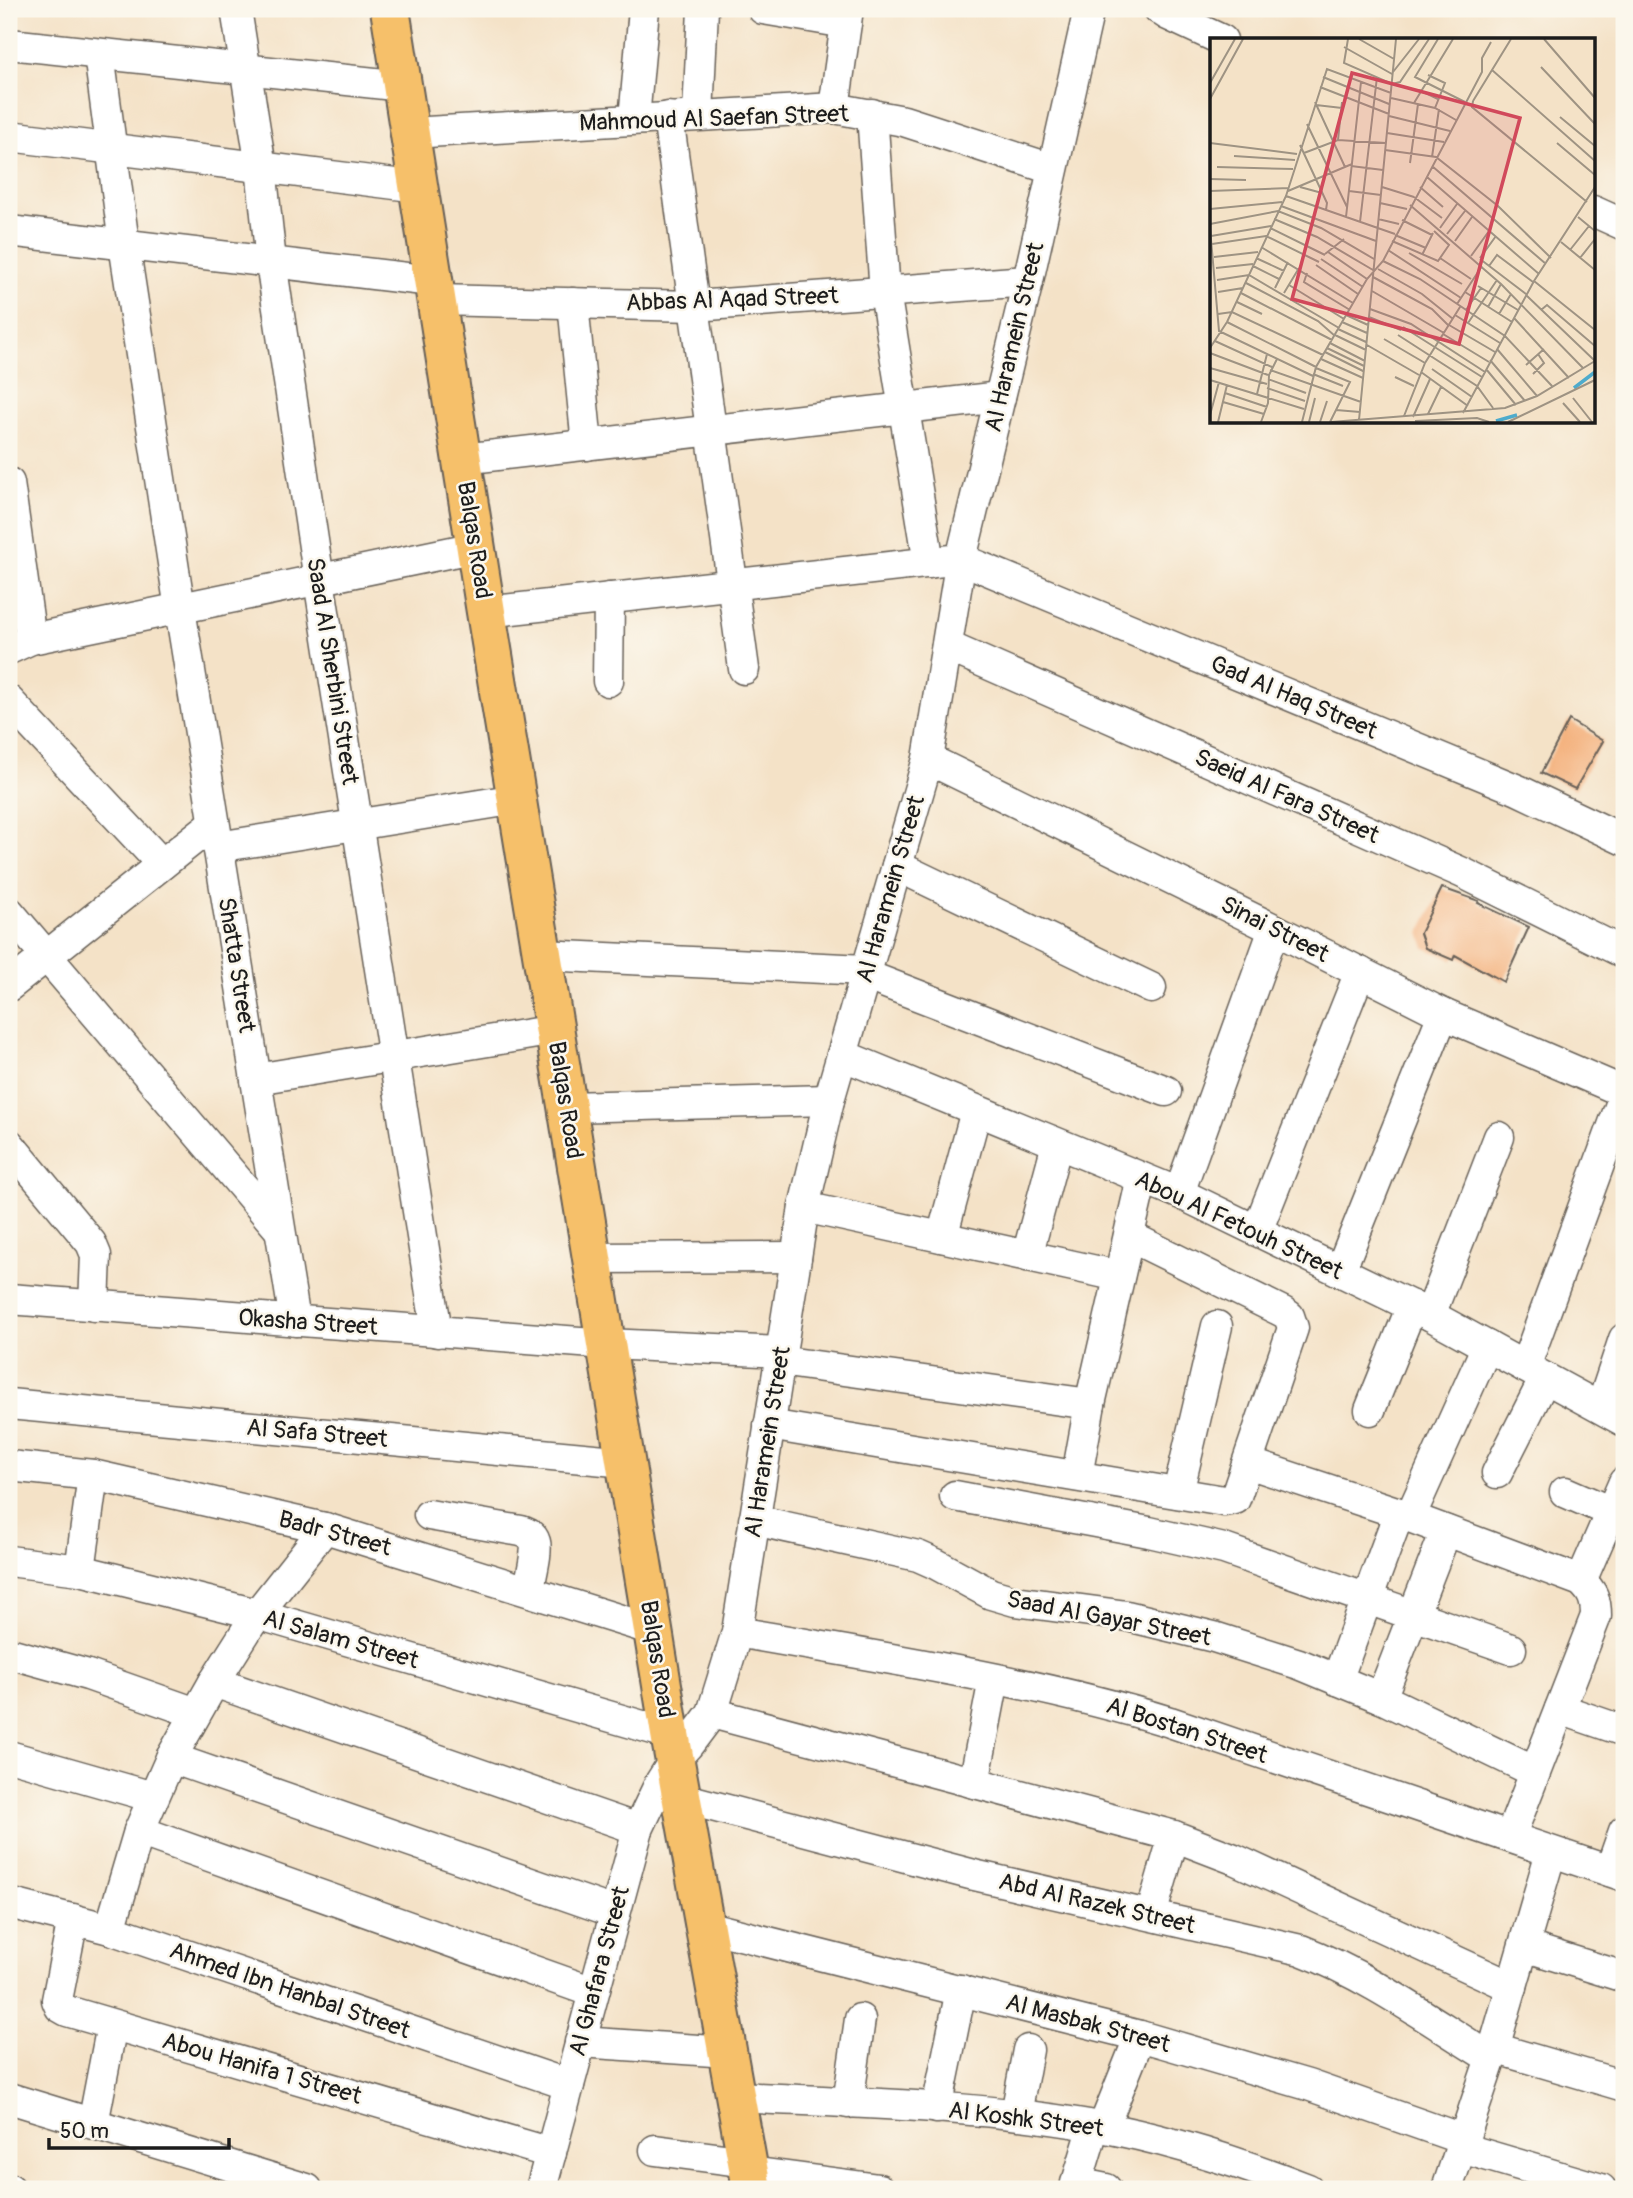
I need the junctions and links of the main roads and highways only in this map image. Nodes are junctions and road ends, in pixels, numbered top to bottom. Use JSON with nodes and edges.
{"nodes":[{"id":1,"x":390,"y":9,"type":"edge"},
{"id":2,"x":749,"y":2174,"type":"edge"}],
"edges":[{"from":1,"to":2,"type":"main road","name":"Balqas Road"}]}
